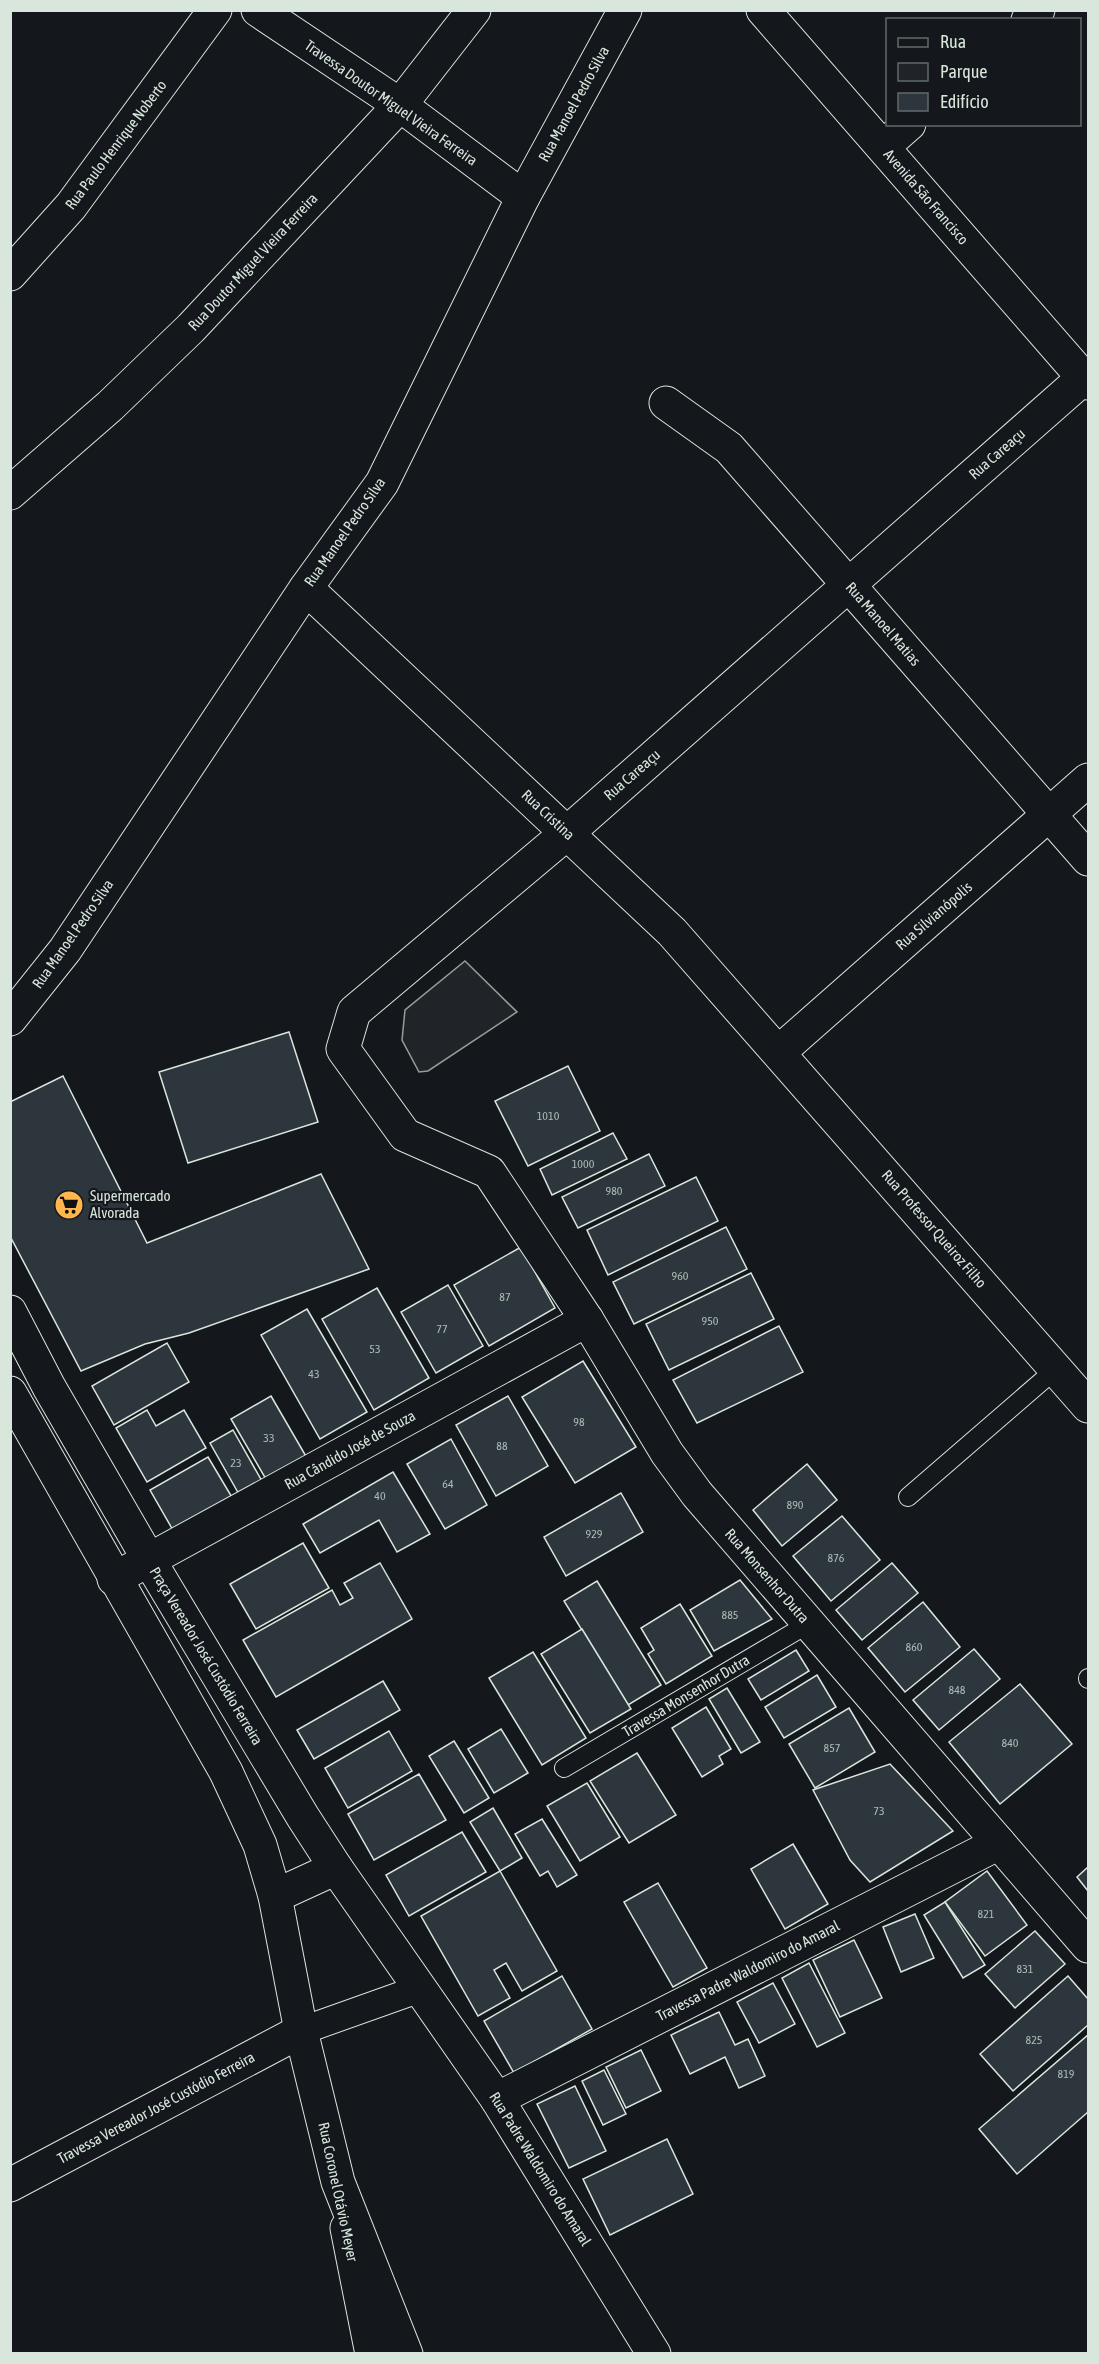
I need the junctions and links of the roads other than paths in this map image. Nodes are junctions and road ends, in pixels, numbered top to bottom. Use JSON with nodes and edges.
{"nodes":[{"id":1,"x":215,"y":10,"type":"edge"},
{"id":2,"x":258,"y":10,"type":"edge"},
{"id":3,"x":474,"y":10,"type":"edge"},
{"id":4,"x":625,"y":10,"type":"edge"},
{"id":5,"x":763,"y":10,"type":"edge"},
{"id":6,"x":400,"y":105,"type":"junction"},
{"id":7,"x":907,"y":126,"type":"edge"},
{"id":8,"x":883,"y":147,"type":"junction"},
{"id":9,"x":523,"y":197,"type":"junction"},
{"id":10,"x":10,"y":274,"type":"edge"},
{"id":11,"x":1087,"y":378,"type":"edge"},
{"id":12,"x":666,"y":403,"type":"dead end"},
{"id":13,"x":10,"y":493,"type":"edge"},
{"id":14,"x":849,"y":585,"type":"junction"},
{"id":15,"x":306,"y":588,"type":"junction"},
{"id":16,"x":1089,"y":780,"type":"edge"},
{"id":17,"x":1049,"y":814,"type":"junction"},
{"id":18,"x":567,"y":833,"type":"junction"},
{"id":19,"x":1089,"y":859,"type":"edge"},
{"id":20,"x":10,"y":1019,"type":"edge"},
{"id":21,"x":779,"y":1052,"type":"junction"},
{"id":22,"x":489,"y":1172,"type":"joint"},
{"id":23,"x":10,"y":1312,"type":"edge"},
{"id":24,"x":587,"y":1320,"type":"junction"},
{"id":25,"x":1056,"y":1369,"type":"junction"},
{"id":26,"x":49,"y":1387,"type":"junction"},
{"id":27,"x":13,"y":1399,"type":"edge"},
{"id":28,"x":1089,"y":1406,"type":"edge"},
{"id":29,"x":82,"y":1444,"type":"junction"},
{"id":30,"x":49,"y":1463,"type":"junction"},
{"id":31,"x":908,"y":1497,"type":"dead end"},
{"id":32,"x":149,"y":1560,"type":"junction"},
{"id":33,"x":114,"y":1579,"type":"junction"},
{"id":34,"x":808,"y":1624,"type":"junction"},
{"id":35,"x":564,"y":1768,"type":"dead end"},
{"id":36,"x":999,"y":1843,"type":"junction"},
{"id":37,"x":336,"y":1868,"type":"junction"},
{"id":38,"x":274,"y":1896,"type":"junction"},
{"id":39,"x":1089,"y":1946,"type":"edge"},
{"id":40,"x":419,"y":1989,"type":"junction"},
{"id":41,"x":301,"y":2031,"type":"junction"},
{"id":42,"x":497,"y":2099,"type":"junction"},
{"id":43,"x":338,"y":2182,"type":"junction"},
{"id":44,"x":10,"y":2185,"type":"edge"},
{"id":45,"x":372,"y":2354,"type":"edge"},
{"id":46,"x":406,"y":2354,"type":"edge"},
{"id":47,"x":654,"y":2354,"type":"edge"}],
"edges":[{"from":1,"to":10,"type":"street","name":"Rua Paulo Henrique Noberto"},
{"from":2,"to":6,"type":"street","name":"Travessa Doutor Miguel Vieira Ferreira"},
{"from":3,"to":6,"type":"street","name":"Rua Doutor Miguel Vieira Ferreira"},
{"from":4,"to":9,"type":"street","name":"Rua Manoel Pedro Silva"},
{"from":5,"to":8,"type":"street","name":"Avenida São Francisco"},
{"from":6,"to":9,"type":"street","name":"Travessa Doutor Miguel Vieira Ferreira"},
{"from":6,"to":13,"type":"street","name":"Rua Doutor Miguel Vieira Ferreira"},
{"from":7,"to":8,"type":"street"},
{"from":8,"to":11,"type":"street","name":"Avenida São Francisco"},
{"from":9,"to":15,"type":"street","name":"Rua Manoel Pedro Silva"},
{"from":11,"to":14,"type":"street","name":"Rua Careaçu"},
{"from":12,"to":14,"type":"street","name":"Rua Manoel Matias"},
{"from":14,"to":17,"type":"street","name":"Rua Manoel Matias"},
{"from":14,"to":18,"type":"street","name":"Rua Careaçu"},
{"from":15,"to":18,"type":"street","name":"Rua Cristina"},
{"from":15,"to":20,"type":"street","name":"Rua Manoel Pedro Silva"},
{"from":16,"to":17,"type":"street","name":"Rua Silvianópolis"},
{"from":17,"to":19,"type":"street","name":"Rua Manoel Matias"},
{"from":17,"to":21,"type":"street","name":"Rua Silvianópolis"},
{"from":18,"to":21,"type":"street","name":"Rua Cristina"},
{"from":18,"to":22,"type":"street","name":"Rua Careaçu"},
{"from":21,"to":25,"type":"street","name":"Rua Professor Queiroz Filho"},
{"from":22,"to":24,"type":"street","name":"Rua Monsenhor Dutra"},
{"from":23,"to":26,"type":"street","name":"Praça Vereador José Custódio Ferreira"},
{"from":24,"to":32,"type":"street","name":"Rua Cândido José de Souza"},
{"from":24,"to":34,"type":"street","name":"Rua Monsenhor Dutra"},
{"from":25,"to":28,"type":"street","name":"Rua Professor Queiroz Filho"},
{"from":25,"to":31,"type":"lane"},
{"from":26,"to":27,"type":"street"},
{"from":26,"to":29,"type":"street","name":"Praça Vereador José Custódio Ferreira"},
{"from":27,"to":30,"type":"street"},
{"from":29,"to":30,"type":"street"},
{"from":29,"to":32,"type":"street","name":"Praça Vereador José Custódio Ferreira"},
{"from":30,"to":33,"type":"street"},
{"from":32,"to":33,"type":"street","name":"Rua Cândido José de Souza"},
{"from":32,"to":37,"type":"street","name":"Praça Vereador José Custódio Ferreira"},
{"from":33,"to":38,"type":"street"},
{"from":34,"to":35,"type":"lane","name":"Travessa Monsenhor Dutra"},
{"from":34,"to":36,"type":"street","name":"Rua Monsenhor Dutra"},
{"from":36,"to":39,"type":"street","name":"Rua Monsenhor Dutra"},
{"from":36,"to":42,"type":"street","name":"Travessa Padre Waldomiro do Amaral"},
{"from":37,"to":38,"type":"street"},
{"from":37,"to":40,"type":"street","name":"Praça Vereador José Custódio Ferreira"},
{"from":38,"to":41,"type":"street"},
{"from":40,"to":41,"type":"street"},
{"from":40,"to":42,"type":"street","name":"Rua Padre Waldomiro do Amaral"},
{"from":41,"to":43,"type":"street","name":"Rua Coronel Otávio Meyer"},
{"from":41,"to":44,"type":"street","name":"Travessa Vereador José Custódio Ferreira"},
{"from":42,"to":47,"type":"street","name":"Rua Padre Waldomiro do Amaral"},
{"from":43,"to":45,"type":"street","name":"Rua Coronel Otávio Meyer"},
{"from":43,"to":46,"type":"street"}]}
